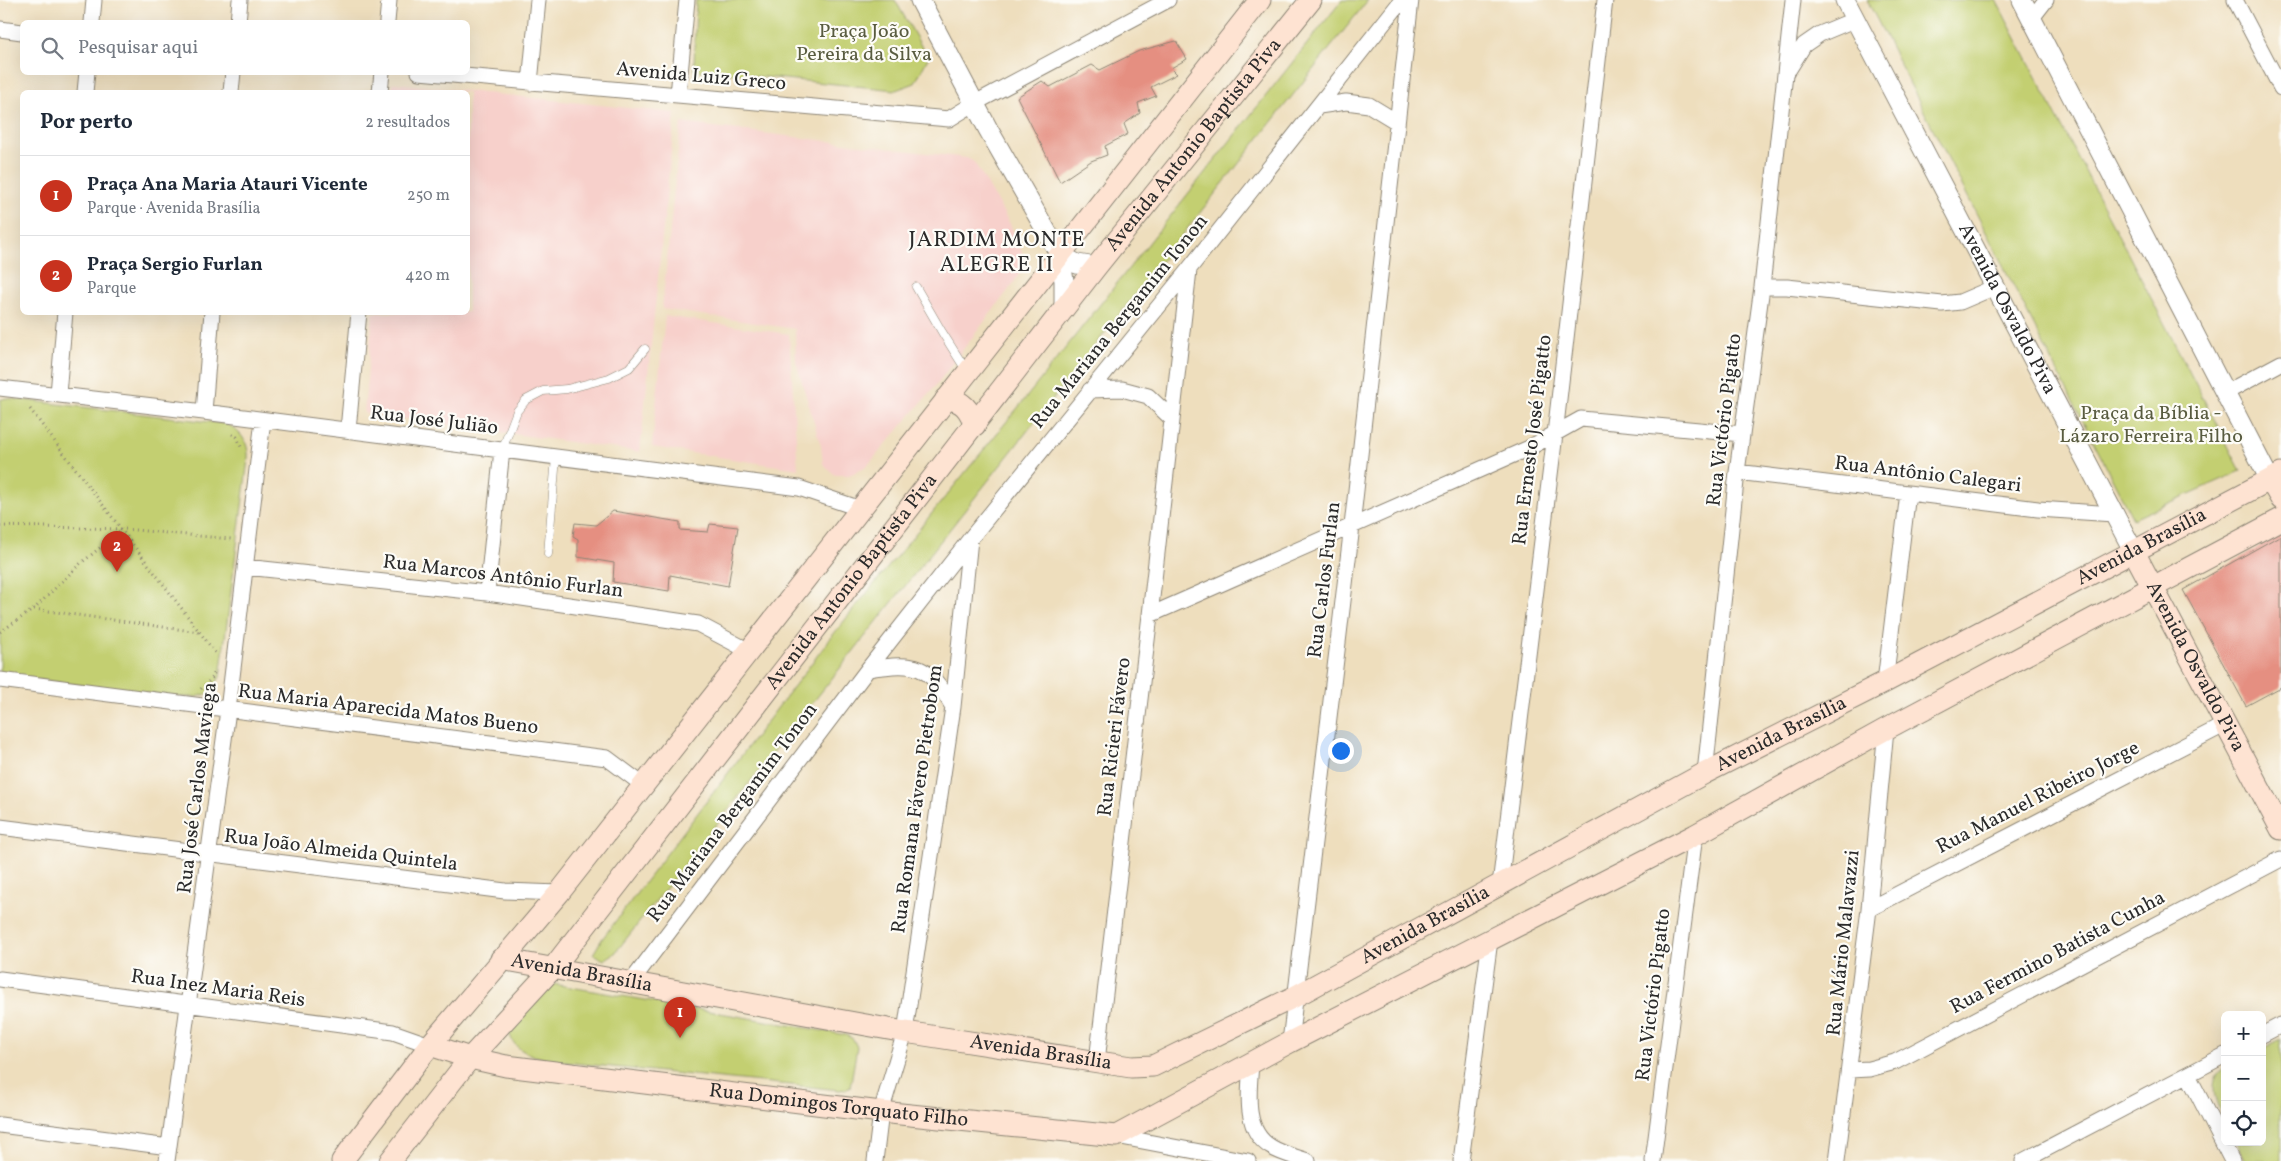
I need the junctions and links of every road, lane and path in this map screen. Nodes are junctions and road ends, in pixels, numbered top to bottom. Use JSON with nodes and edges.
{"nodes":[{"id":1,"x":94,"y":0,"type":"edge"},
{"id":2,"x":240,"y":0,"type":"edge"},
{"id":3,"x":389,"y":0,"type":"edge"},
{"id":4,"x":538,"y":0,"type":"edge"},
{"id":5,"x":687,"y":0,"type":"edge"},
{"id":6,"x":920,"y":0,"type":"edge"},
{"id":7,"x":1168,"y":0,"type":"edge"},
{"id":8,"x":1260,"y":0,"type":"edge"},
{"id":9,"x":1311,"y":0,"type":"edge"},
{"id":10,"x":1402,"y":0,"type":"edge"},
{"id":11,"x":1410,"y":0,"type":"edge"},
{"id":12,"x":1604,"y":0,"type":"edge"},
{"id":13,"x":1793,"y":0,"type":"edge"},
{"id":14,"x":1845,"y":0,"type":"edge"},
{"id":15,"x":2022,"y":0,"type":"edge"},
{"id":16,"x":2046,"y":0,"type":"edge"},
{"id":17,"x":2235,"y":0,"type":"edge"},
{"id":18,"x":2032,"y":18,"type":"junction"},
{"id":19,"x":1856,"y":19,"type":"junction"},
{"id":20,"x":92,"y":20,"type":"edge"},
{"id":21,"x":238,"y":20,"type":"edge"},
{"id":22,"x":387,"y":20,"type":"edge"},
{"id":23,"x":0,"y":30,"type":"edge"},
{"id":24,"x":20,"y":32,"type":"edge"},
{"id":25,"x":1787,"y":72,"type":"junction"},
{"id":26,"x":87,"y":75,"type":"edge"},
{"id":27,"x":233,"y":75,"type":"edge"},
{"id":28,"x":382,"y":75,"type":"edge"},
{"id":29,"x":452,"y":75,"type":"edge"},
{"id":30,"x":530,"y":82,"type":"junction"},
{"id":31,"x":2281,"y":88,"type":"edge"},
{"id":32,"x":85,"y":90,"type":"edge"},
{"id":33,"x":231,"y":90,"type":"edge"},
{"id":34,"x":380,"y":90,"type":"edge"},
{"id":35,"x":678,"y":95,"type":"junction"},
{"id":36,"x":974,"y":103,"type":"junction"},
{"id":37,"x":1318,"y":106,"type":"junction"},
{"id":38,"x":1397,"y":122,"type":"junction"},
{"id":39,"x":1060,"y":255,"type":"junction"},
{"id":40,"x":1096,"y":267,"type":"junction"},
{"id":41,"x":1189,"y":269,"type":"junction"},
{"id":42,"x":916,"y":287,"type":"dead end"},
{"id":43,"x":1762,"y":287,"type":"junction"},
{"id":44,"x":1995,"y":287,"type":"junction"},
{"id":45,"x":1064,"y":309,"type":"junction"},
{"id":46,"x":65,"y":315,"type":"edge"},
{"id":47,"x":212,"y":315,"type":"edge"},
{"id":48,"x":359,"y":315,"type":"edge"},
{"id":49,"x":645,"y":349,"type":"dead end"},
{"id":50,"x":2281,"y":363,"type":"edge"},
{"id":51,"x":968,"y":371,"type":"junction"},
{"id":52,"x":0,"y":388,"type":"edge"},
{"id":53,"x":1090,"y":390,"type":"junction"},
{"id":54,"x":2226,"y":393,"type":"junction"},
{"id":55,"x":58,"y":394,"type":"junction"},
{"id":56,"x":946,"y":399,"type":"junction"},
{"id":57,"x":36,"y":405,"type":"dead end"},
{"id":58,"x":204,"y":412,"type":"junction"},
{"id":59,"x":1171,"y":418,"type":"junction"},
{"id":60,"x":263,"y":420,"type":"junction"},
{"id":61,"x":975,"y":424,"type":"junction"},
{"id":62,"x":348,"y":430,"type":"junction"},
{"id":63,"x":231,"y":432,"type":"dead end"},
{"id":64,"x":1555,"y":434,"type":"junction"},
{"id":65,"x":1742,"y":434,"type":"junction"},
{"id":66,"x":502,"y":450,"type":"junction"},
{"id":67,"x":243,"y":451,"type":"dead end"},
{"id":68,"x":556,"y":457,"type":"junction"},
{"id":69,"x":1737,"y":472,"type":"junction"},
{"id":70,"x":2276,"y":477,"type":"edge"},
{"id":71,"x":1908,"y":493,"type":"junction"},
{"id":72,"x":2281,"y":499,"type":"edge"},
{"id":73,"x":861,"y":509,"type":"junction"},
{"id":74,"x":2114,"y":514,"type":"junction"},
{"id":75,"x":2281,"y":519,"type":"edge"},
{"id":76,"x":0,"y":526,"type":"edge"},
{"id":77,"x":1352,"y":526,"type":"junction"},
{"id":78,"x":124,"y":530,"type":"junction"},
{"id":79,"x":233,"y":530,"type":"dead end"},
{"id":80,"x":232,"y":539,"type":"junction"},
{"id":81,"x":970,"y":539,"type":"junction"},
{"id":82,"x":231,"y":548,"type":"dead end"},
{"id":83,"x":2134,"y":552,"type":"junction"},
{"id":84,"x":548,"y":554,"type":"dead end"},
{"id":85,"x":245,"y":566,"type":"junction"},
{"id":86,"x":2153,"y":588,"type":"junction"},
{"id":87,"x":487,"y":593,"type":"junction"},
{"id":88,"x":34,"y":609,"type":"junction"},
{"id":89,"x":1150,"y":615,"type":"junction"},
{"id":90,"x":0,"y":632,"type":"edge"},
{"id":91,"x":200,"y":632,"type":"junction"},
{"id":92,"x":219,"y":647,"type":"dead end"},
{"id":93,"x":749,"y":651,"type":"junction"},
{"id":94,"x":217,"y":655,"type":"junction"},
{"id":95,"x":216,"y":662,"type":"dead end"},
{"id":96,"x":868,"y":668,"type":"junction"},
{"id":97,"x":214,"y":670,"type":"dead end"},
{"id":98,"x":0,"y":680,"type":"edge"},
{"id":99,"x":1885,"y":682,"type":"junction"},
{"id":100,"x":192,"y":691,"type":"dead end"},
{"id":101,"x":952,"y":707,"type":"junction"},
{"id":102,"x":228,"y":710,"type":"junction"},
{"id":103,"x":2226,"y":724,"type":"junction"},
{"id":104,"x":1886,"y":729,"type":"junction"},
{"id":105,"x":1705,"y":773,"type":"junction"},
{"id":106,"x":643,"y":786,"type":"junction"},
{"id":107,"x":0,"y":827,"type":"edge"},
{"id":108,"x":2281,"y":829,"type":"edge"},
{"id":109,"x":1695,"y":835,"type":"junction"},
{"id":110,"x":209,"y":855,"type":"junction"},
{"id":111,"x":2281,"y":859,"type":"edge"},
{"id":112,"x":1500,"y":885,"type":"junction"},
{"id":113,"x":559,"y":893,"type":"junction"},
{"id":114,"x":1869,"y":908,"type":"junction"},
{"id":115,"x":1490,"y":940,"type":"junction"},
{"id":116,"x":501,"y":959,"type":"junction"},
{"id":117,"x":553,"y":968,"type":"junction"},
{"id":118,"x":0,"y":979,"type":"edge"},
{"id":119,"x":630,"y":982,"type":"junction"},
{"id":120,"x":1294,"y":997,"type":"junction"},
{"id":121,"x":190,"y":1005,"type":"junction"},
{"id":122,"x":2281,"y":1025,"type":"edge"},
{"id":123,"x":905,"y":1032,"type":"junction"},
{"id":124,"x":2266,"y":1033,"type":"edge"},
{"id":125,"x":1290,"y":1042,"type":"junction"},
{"id":126,"x":430,"y":1045,"type":"junction"},
{"id":127,"x":2223,"y":1056,"type":"edge"},
{"id":128,"x":470,"y":1058,"type":"junction"},
{"id":129,"x":1096,"y":1061,"type":"junction"},
{"id":130,"x":1251,"y":1064,"type":"junction"},
{"id":131,"x":1850,"y":1070,"type":"junction"},
{"id":132,"x":2188,"y":1075,"type":"junction"},
{"id":133,"x":882,"y":1112,"type":"junction"},
{"id":134,"x":0,"y":1125,"type":"edge"},
{"id":135,"x":1116,"y":1136,"type":"junction"},
{"id":136,"x":168,"y":1154,"type":"edge"},
{"id":137,"x":342,"y":1161,"type":"edge"},
{"id":138,"x":390,"y":1161,"type":"edge"},
{"id":139,"x":875,"y":1161,"type":"edge"},
{"id":140,"x":1248,"y":1161,"type":"edge"},
{"id":141,"x":1306,"y":1161,"type":"edge"},
{"id":142,"x":1461,"y":1161,"type":"edge"},
{"id":143,"x":1653,"y":1161,"type":"edge"},
{"id":144,"x":1837,"y":1161,"type":"edge"},
{"id":145,"x":2023,"y":1161,"type":"edge"},
{"id":146,"x":2232,"y":1161,"type":"edge"}],
"edges":[{"from":1,"to":20,"type":"street"},
{"from":2,"to":21,"type":"street"},
{"from":3,"to":22,"type":"street"},
{"from":4,"to":30,"type":"street"},
{"from":5,"to":35,"type":"street"},
{"from":6,"to":36,"type":"street"},
{"from":7,"to":36,"type":"street","name":"Avenida Luiz Greco"},
{"from":8,"to":39,"type":"main road","name":"Avenida Antonio Baptista Piva"},
{"from":9,"to":40,"type":"main road","name":"Avenida Antonio Baptista Piva"},
{"from":10,"to":37,"type":"street","name":"Rua Mariana Bergamim Tonon"},
{"from":11,"to":38,"type":"street","name":"Rua Carlos Furlan"},
{"from":12,"to":64,"type":"street","name":"Rua Ernesto José Pigatto"},
{"from":13,"to":25,"type":"street","name":"Rua Victório Pigatto"},
{"from":14,"to":19,"type":"street","name":"Avenida Osvaldo Piva"},
{"from":15,"to":18,"type":"street"},
{"from":16,"to":18,"type":"street"},
{"from":17,"to":31,"type":"street"},
{"from":18,"to":54,"type":"street"},
{"from":19,"to":25,"type":"street","name":"Rua Victório Pigatto"},
{"from":19,"to":44,"type":"street","name":"Avenida Osvaldo Piva"},
{"from":23,"to":24,"type":"street"},
{"from":25,"to":43,"type":"street","name":"Rua Victório Pigatto"},
{"from":26,"to":32,"type":"street"},
{"from":27,"to":33,"type":"street"},
{"from":28,"to":34,"type":"street"},
{"from":29,"to":30,"type":"street","name":"Avenida Luiz Greco"},
{"from":30,"to":35,"type":"street","name":"Avenida Luiz Greco"},
{"from":35,"to":36,"type":"street","name":"Avenida Luiz Greco"},
{"from":36,"to":39,"type":"street"},
{"from":37,"to":38,"type":"street"},
{"from":37,"to":41,"type":"street","name":"Rua Mariana Bergamim Tonon"},
{"from":38,"to":77,"type":"street","name":"Rua Carlos Furlan"},
{"from":39,"to":40,"type":"street"},
{"from":39,"to":45,"type":"street"},
{"from":39,"to":51,"type":"main road","name":"Avenida Antonio Baptista Piva"},
{"from":40,"to":45,"type":"main road","name":"Avenida Antonio Baptista Piva"},
{"from":41,"to":53,"type":"street","name":"Rua Mariana Bergamim Tonon"},
{"from":41,"to":59,"type":"street","name":"Rua Ricieri Fávero"},
{"from":42,"to":51,"type":"lane"},
{"from":43,"to":44,"type":"street"},
{"from":43,"to":65,"type":"street","name":"Rua Victório Pigatto"},
{"from":44,"to":74,"type":"street","name":"Avenida Osvaldo Piva"},
{"from":45,"to":61,"type":"main road","name":"Avenida Antonio Baptista Piva"},
{"from":46,"to":55,"type":"street"},
{"from":47,"to":58,"type":"street"},
{"from":48,"to":62,"type":"street"},
{"from":49,"to":66,"type":"lane"},
{"from":50,"to":54,"type":"street"},
{"from":51,"to":56,"type":"main road","name":"Avenida Antonio Baptista Piva"},
{"from":52,"to":55,"type":"street","name":"Rua José Julião"},
{"from":53,"to":59,"type":"street"},
{"from":53,"to":81,"type":"street","name":"Rua Mariana Bergamim Tonon"},
{"from":54,"to":70,"type":"street"},
{"from":55,"to":58,"type":"street","name":"Rua José Julião"},
{"from":56,"to":61,"type":"main road"},
{"from":56,"to":73,"type":"main road","name":"Avenida Antonio Baptista Piva"},
{"from":57,"to":78,"type":"path"},
{"from":58,"to":60,"type":"street","name":"Rua José Julião"},
{"from":59,"to":89,"type":"street","name":"Rua Ricieri Fávero"},
{"from":60,"to":62,"type":"street","name":"Rua José Julião"},
{"from":60,"to":85,"type":"street","name":"Rua José Carlos Maviega"},
{"from":61,"to":117,"type":"main road","name":"Avenida Antonio Baptista Piva"},
{"from":62,"to":66,"type":"street","name":"Rua José Julião"},
{"from":63,"to":67,"type":"path"},
{"from":64,"to":65,"type":"street"},
{"from":64,"to":77,"type":"street"},
{"from":64,"to":112,"type":"street","name":"Rua Ernesto José Pigatto"},
{"from":65,"to":69,"type":"street","name":"Rua Victório Pigatto"},
{"from":66,"to":68,"type":"street","name":"Rua José Julião"},
{"from":66,"to":87,"type":"street"},
{"from":68,"to":73,"type":"street","name":"Rua José Julião"},
{"from":68,"to":84,"type":"lane"},
{"from":69,"to":71,"type":"street","name":"Rua Antônio Calegari"},
{"from":69,"to":105,"type":"street","name":"Rua Victório Pigatto"},
{"from":70,"to":72,"type":"main road"},
{"from":70,"to":83,"type":"main road","name":"Avenida Brasília"},
{"from":71,"to":74,"type":"street","name":"Rua Antônio Calegari"},
{"from":71,"to":99,"type":"street"},
{"from":73,"to":93,"type":"main road","name":"Avenida Antonio Baptista Piva"},
{"from":74,"to":83,"type":"street","name":"Avenida Osvaldo Piva"},
{"from":75,"to":86,"type":"main road","name":"Avenida Brasília"},
{"from":76,"to":78,"type":"path"},
{"from":77,"to":89,"type":"street"},
{"from":77,"to":120,"type":"street","name":"Rua Carlos Furlan"},
{"from":78,"to":80,"type":"path"},
{"from":78,"to":88,"type":"path"},
{"from":78,"to":91,"type":"path"},
{"from":79,"to":80,"type":"path"},
{"from":80,"to":82,"type":"path"},
{"from":81,"to":96,"type":"street","name":"Rua Mariana Bergamim Tonon"},
{"from":81,"to":101,"type":"street","name":"Rua Romana Fávero Pietrobom"},
{"from":83,"to":86,"type":"main road","name":"Avenida Osvaldo Piva"},
{"from":83,"to":99,"type":"main road","name":"Avenida Brasília"},
{"from":85,"to":87,"type":"street","name":"Rua Marcos Antônio Furlan"},
{"from":85,"to":102,"type":"street","name":"Rua José Carlos Maviega"},
{"from":86,"to":103,"type":"main road","name":"Avenida Osvaldo Piva"},
{"from":86,"to":104,"type":"main road","name":"Avenida Brasília"},
{"from":87,"to":93,"type":"street","name":"Rua Marcos Antônio Furlan"},
{"from":88,"to":90,"type":"path"},
{"from":88,"to":91,"type":"path"},
{"from":89,"to":129,"type":"street","name":"Rua Ricieri Fávero"},
{"from":91,"to":94,"type":"path"},
{"from":92,"to":94,"type":"path"},
{"from":93,"to":106,"type":"main road","name":"Avenida Antonio Baptista Piva"},
{"from":94,"to":95,"type":"path"},
{"from":96,"to":101,"type":"street"},
{"from":96,"to":119,"type":"street","name":"Rua Mariana Bergamim Tonon"},
{"from":97,"to":100,"type":"path"},
{"from":98,"to":102,"type":"street","name":"Rua Maria Aparecida Matos Bueno"},
{"from":99,"to":105,"type":"main road","name":"Avenida Brasília"},
{"from":101,"to":123,"type":"street","name":"Rua Romana Fávero Pietrobom"},
{"from":102,"to":106,"type":"street","name":"Rua Maria Aparecida Matos Bueno"},
{"from":102,"to":110,"type":"street","name":"Rua José Carlos Maviega"},
{"from":103,"to":108,"type":"main road","name":"Avenida Osvaldo Piva"},
{"from":103,"to":114,"type":"street","name":"Rua Manuel Ribeiro Jorge"},
{"from":104,"to":109,"type":"main road","name":"Avenida Brasília"},
{"from":104,"to":114,"type":"street","name":"Rua Mário Malavazzi"},
{"from":105,"to":112,"type":"main road","name":"Avenida Brasília"},
{"from":106,"to":113,"type":"main road","name":"Avenida Antonio Baptista Piva"},
{"from":107,"to":110,"type":"street","name":"Rua João Almeida Quintela"},
{"from":109,"to":115,"type":"main road","name":"Avenida Brasília"},
{"from":109,"to":143,"type":"street","name":"Rua Victório Pigatto"},
{"from":110,"to":113,"type":"street","name":"Rua João Almeida Quintela"},
{"from":110,"to":121,"type":"street","name":"Rua José Carlos Maviega"},
{"from":111,"to":131,"type":"street","name":"Rua Fermino Batista Cunha"},
{"from":112,"to":120,"type":"main road","name":"Avenida Brasília"},
{"from":113,"to":116,"type":"main road","name":"Avenida Antonio Baptista Piva"},
{"from":114,"to":131,"type":"street","name":"Rua Mário Malavazzi"},
{"from":115,"to":125,"type":"main road","name":"Avenida Brasília"},
{"from":115,"to":142,"type":"street"},
{"from":116,"to":117,"type":"main road","name":"Avenida Brasília"},
{"from":116,"to":126,"type":"main road","name":"Avenida Antonio Baptista Piva"},
{"from":117,"to":119,"type":"main road","name":"Avenida Brasília"},
{"from":117,"to":128,"type":"main road","name":"Avenida Antonio Baptista Piva"},
{"from":118,"to":121,"type":"street","name":"Rua Inez Maria Reis"},
{"from":119,"to":123,"type":"main road","name":"Avenida Brasília"},
{"from":120,"to":125,"type":"street","name":"Rua Carlos Furlan"},
{"from":120,"to":129,"type":"main road","name":"Avenida Brasília"},
{"from":121,"to":126,"type":"street","name":"Rua Inez Maria Reis"},
{"from":121,"to":136,"type":"street","name":"Rua José Carlos Maviega"},
{"from":122,"to":124,"type":"street"},
{"from":123,"to":129,"type":"main road","name":"Avenida Brasília"},
{"from":123,"to":133,"type":"street","name":"Rua Romana Fávero Pietrobom"},
{"from":125,"to":130,"type":"main road","name":"Avenida Brasília"},
{"from":126,"to":128,"type":"main road","name":"Rua Domingos Torquato Filho"},
{"from":126,"to":137,"type":"main road","name":"Avenida Antonio Baptista Piva"},
{"from":127,"to":132,"type":"street"},
{"from":128,"to":133,"type":"main road","name":"Rua Domingos Torquato Filho"},
{"from":128,"to":138,"type":"main road","name":"Avenida Antonio Baptista Piva"},
{"from":130,"to":135,"type":"main road","name":"Avenida Brasília"},
{"from":130,"to":141,"type":"street"},
{"from":131,"to":144,"type":"street","name":"Rua Mário Malavazzi"},
{"from":132,"to":145,"type":"street"},
{"from":132,"to":146,"type":"street"},
{"from":133,"to":135,"type":"main road","name":"Rua Domingos Torquato Filho"},
{"from":133,"to":139,"type":"street","name":"Rua Romana Fávero Pietrobom"},
{"from":134,"to":136,"type":"street"},
{"from":135,"to":140,"type":"street","name":"Rua Domingos Torquato Filho"}]}
